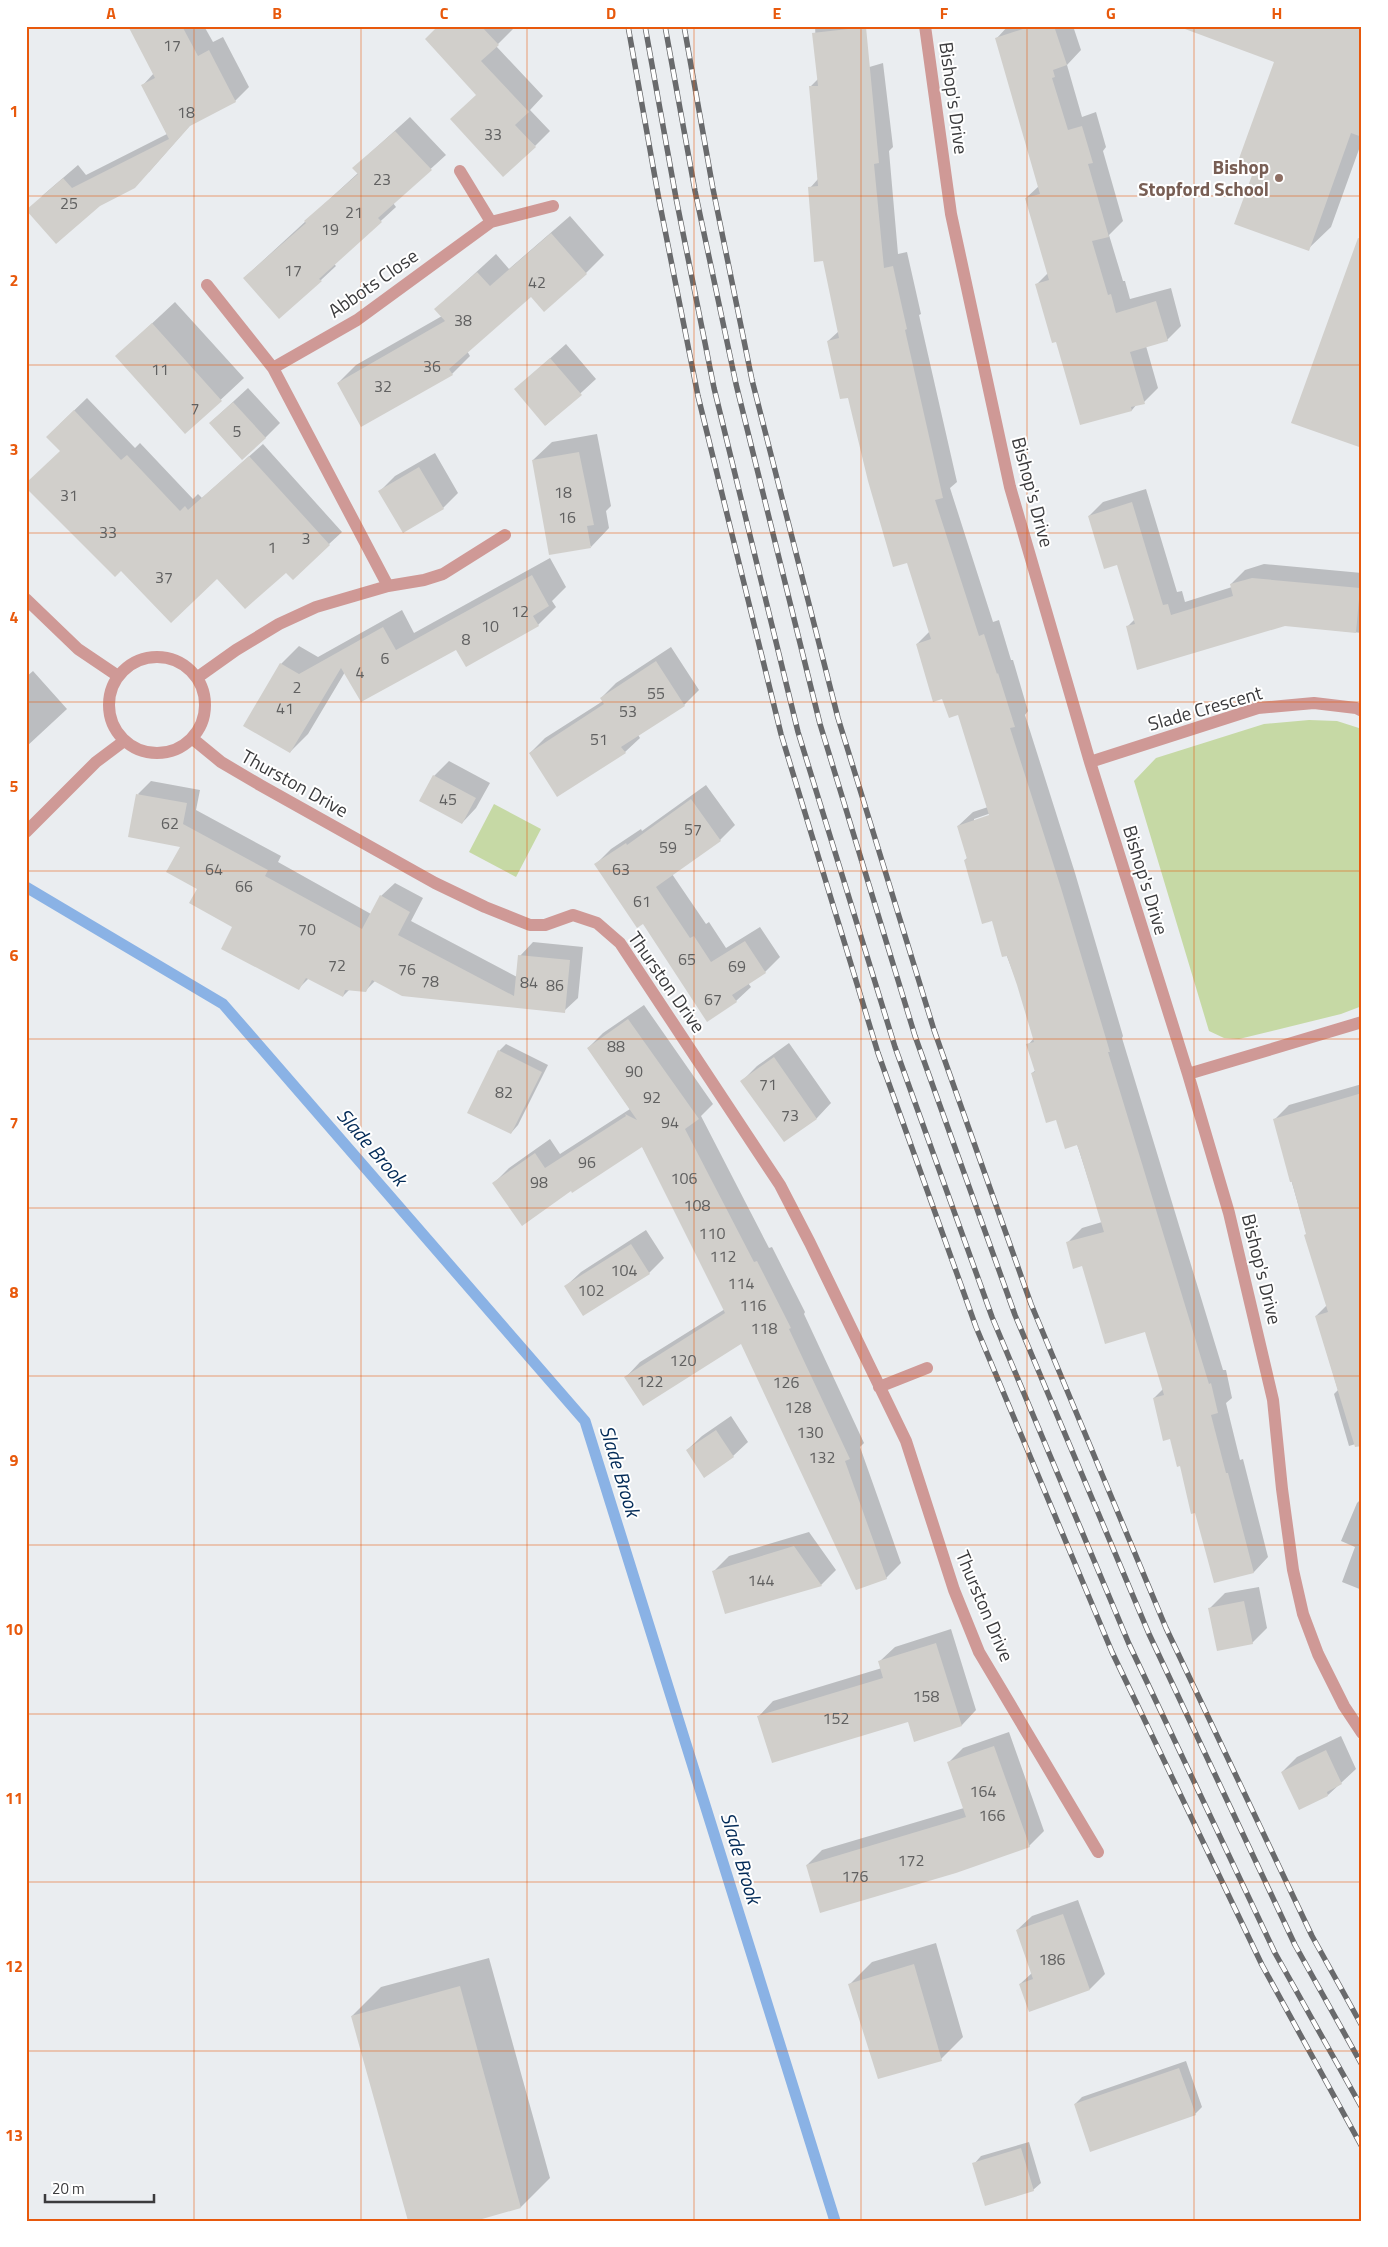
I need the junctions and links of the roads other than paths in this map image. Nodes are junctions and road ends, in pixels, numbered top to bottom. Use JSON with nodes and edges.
{"nodes":[{"id":1,"x":926,"y":26,"type":"edge"},
{"id":2,"x":460,"y":171,"type":"dead end"},
{"id":3,"x":553,"y":206,"type":"dead end"},
{"id":4,"x":491,"y":222,"type":"junction"},
{"id":5,"x":208,"y":285,"type":"dead end"},
{"id":6,"x":273,"y":368,"type":"junction"},
{"id":7,"x":505,"y":535,"type":"dead end"},
{"id":8,"x":388,"y":586,"type":"junction"},
{"id":9,"x":26,"y":599,"type":"edge"},
{"id":10,"x":118,"y":676,"type":"junction"},
{"id":11,"x":198,"y":677,"type":"junction"},
{"id":12,"x":1362,"y":711,"type":"edge"},
{"id":13,"x":193,"y":739,"type":"junction"},
{"id":14,"x":124,"y":741,"type":"junction"},
{"id":15,"x":1090,"y":762,"type":"junction"},
{"id":16,"x":26,"y":832,"type":"edge"},
{"id":17,"x":1362,"y":1022,"type":"edge"},
{"id":18,"x":1188,"y":1074,"type":"junction"},
{"id":19,"x":927,"y":1368,"type":"dead end"},
{"id":20,"x":879,"y":1387,"type":"junction"},
{"id":21,"x":1362,"y":1733,"type":"edge"},
{"id":22,"x":1098,"y":1852,"type":"dead end"}],
"edges":[{"from":1,"to":15,"type":"street","name":"Bishop's Drive"},
{"from":2,"to":4,"type":"street"},
{"from":3,"to":4,"type":"street","name":"Abbots Close"},
{"from":4,"to":6,"type":"street","name":"Abbots Close"},
{"from":5,"to":6,"type":"street"},
{"from":6,"to":8,"type":"street"},
{"from":7,"to":8,"type":"street"},
{"from":8,"to":11,"type":"street"},
{"from":9,"to":10,"type":"street"},
{"from":10,"to":11,"type":"street"},
{"from":10,"to":14,"type":"street"},
{"from":11,"to":13,"type":"street"},
{"from":12,"to":15,"type":"street","name":"Slade Crescent"},
{"from":13,"to":14,"type":"street"},
{"from":13,"to":20,"type":"street","name":"Thurston Drive"},
{"from":14,"to":16,"type":"street"},
{"from":15,"to":18,"type":"street","name":"Bishop's Drive"},
{"from":17,"to":18,"type":"street"},
{"from":18,"to":21,"type":"street","name":"Bishop's Drive"},
{"from":19,"to":20,"type":"street"},
{"from":20,"to":22,"type":"street","name":"Thurston Drive"}]}
